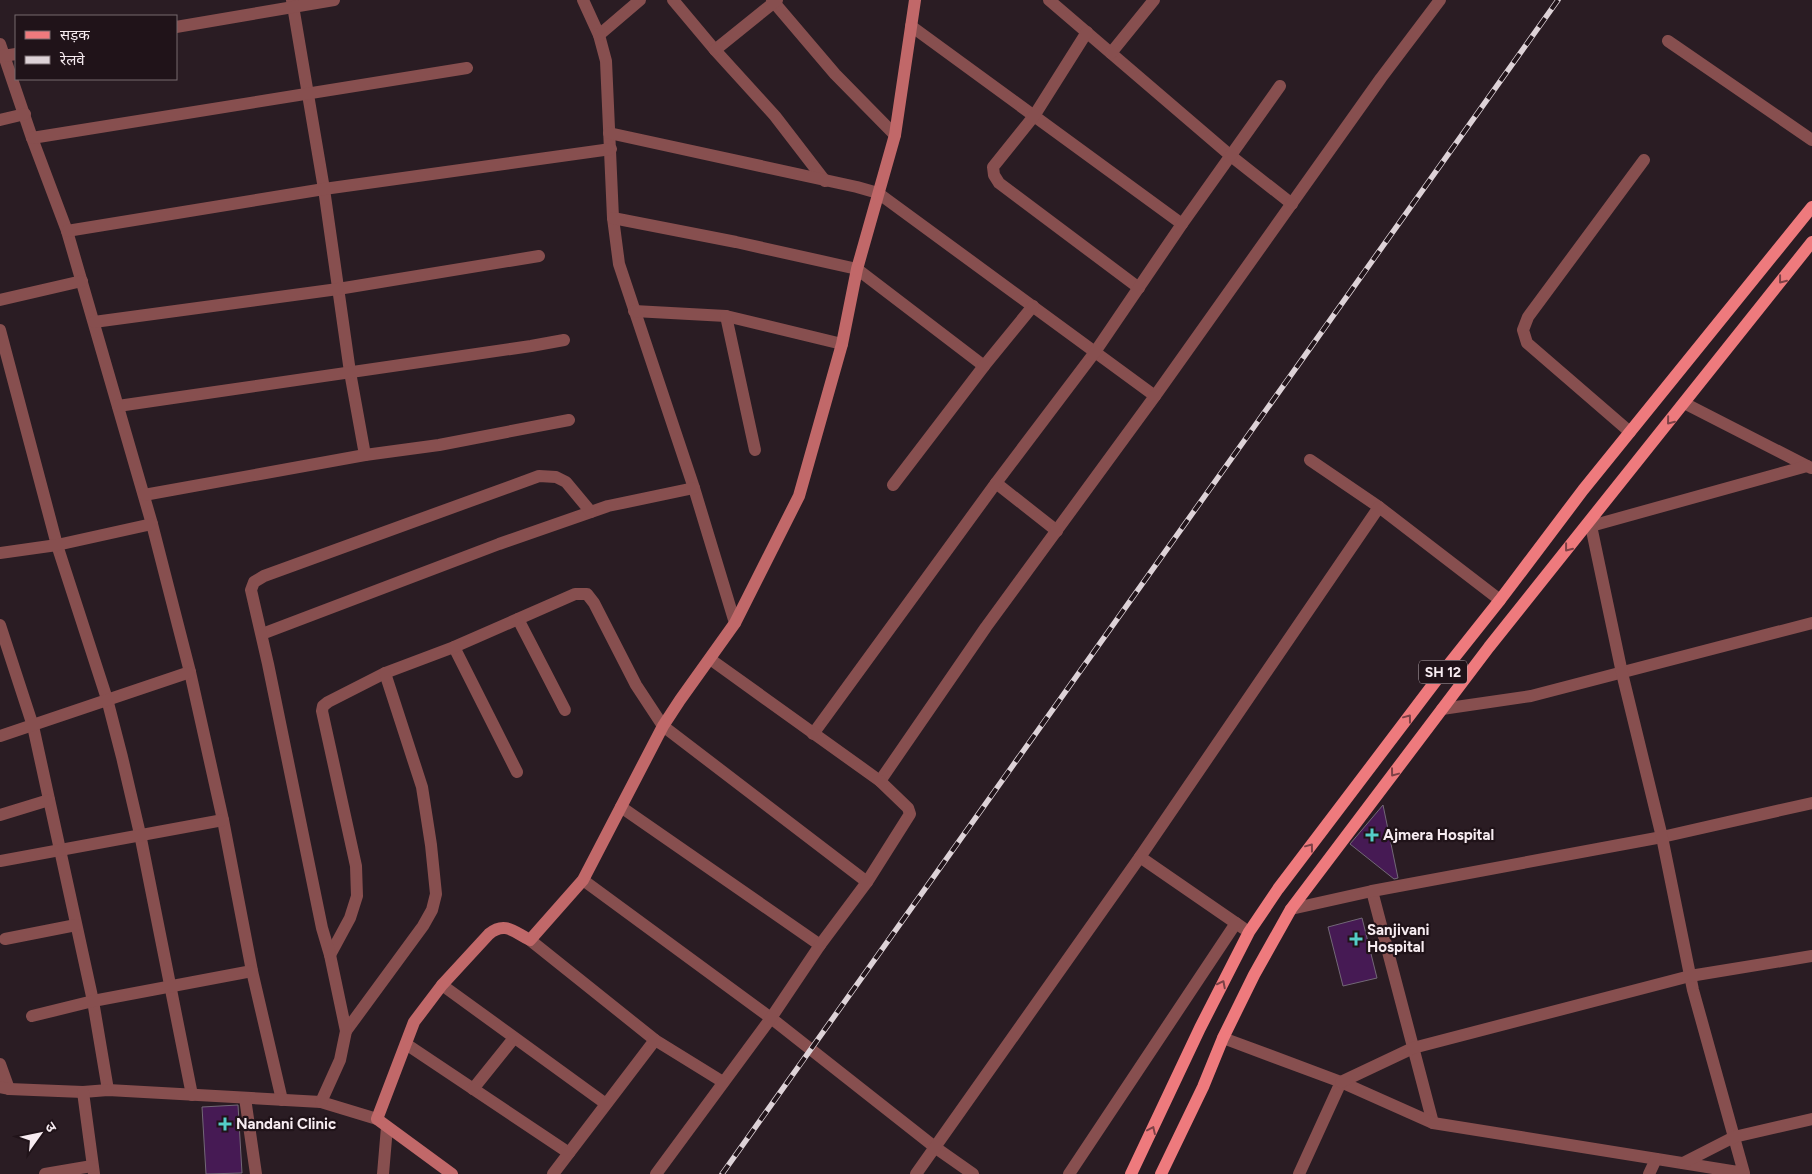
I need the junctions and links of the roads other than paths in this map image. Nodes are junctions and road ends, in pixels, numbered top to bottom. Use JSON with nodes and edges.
{"nodes":[{"id":1,"x":334,"y":0,"type":"edge"},
{"id":2,"x":583,"y":0,"type":"edge"},
{"id":3,"x":640,"y":0,"type":"edge"},
{"id":4,"x":673,"y":0,"type":"edge"},
{"id":5,"x":915,"y":0,"type":"edge"},
{"id":6,"x":1154,"y":0,"type":"edge"},
{"id":7,"x":1440,"y":0,"type":"edge"},
{"id":8,"x":774,"y":1,"type":"edge"},
{"id":9,"x":1052,"y":1,"type":"edge"},
{"id":10,"x":293,"y":4,"type":"edge"},
{"id":11,"x":911,"y":26,"type":"junction"},
{"id":12,"x":178,"y":27,"type":"edge"},
{"id":13,"x":1087,"y":32,"type":"junction"},
{"id":14,"x":599,"y":34,"type":"junction"},
{"id":15,"x":1668,"y":41,"type":"dead end"},
{"id":16,"x":715,"y":50,"type":"junction"},
{"id":17,"x":7,"y":51,"type":"edge"},
{"id":18,"x":1112,"y":52,"type":"junction"},
{"id":19,"x":468,"y":68,"type":"dead end"},
{"id":20,"x":15,"y":79,"type":"edge"},
{"id":21,"x":15,"y":80,"type":"edge"},
{"id":22,"x":1280,"y":86,"type":"dead end"},
{"id":23,"x":307,"y":93,"type":"junction"},
{"id":24,"x":25,"y":114,"type":"junction"},
{"id":25,"x":1034,"y":116,"type":"junction"},
{"id":26,"x":0,"y":120,"type":"edge"},
{"id":27,"x":609,"y":133,"type":"junction"},
{"id":28,"x":895,"y":135,"type":"junction"},
{"id":29,"x":32,"y":138,"type":"junction"},
{"id":30,"x":1812,"y":140,"type":"edge"},
{"id":31,"x":611,"y":149,"type":"junction"},
{"id":32,"x":1231,"y":156,"type":"junction"},
{"id":33,"x":1644,"y":160,"type":"dead end"},
{"id":34,"x":825,"y":181,"type":"junction"},
{"id":35,"x":324,"y":189,"type":"junction"},
{"id":36,"x":878,"y":193,"type":"junction"},
{"id":37,"x":1292,"y":204,"type":"junction"},
{"id":38,"x":1812,"y":207,"type":"edge"},
{"id":39,"x":613,"y":218,"type":"junction"},
{"id":40,"x":1182,"y":224,"type":"junction"},
{"id":41,"x":67,"y":231,"type":"junction"},
{"id":42,"x":1812,"y":242,"type":"edge"},
{"id":43,"x":539,"y":256,"type":"dead end"},
{"id":44,"x":857,"y":269,"type":"junction"},
{"id":45,"x":82,"y":281,"type":"junction"},
{"id":46,"x":1139,"y":288,"type":"junction"},
{"id":47,"x":338,"y":289,"type":"junction"},
{"id":48,"x":0,"y":300,"type":"edge"},
{"id":49,"x":1033,"y":306,"type":"junction"},
{"id":50,"x":634,"y":312,"type":"junction"},
{"id":51,"x":726,"y":316,"type":"junction"},
{"id":52,"x":94,"y":322,"type":"junction"},
{"id":53,"x":0,"y":330,"type":"edge"},
{"id":54,"x":564,"y":340,"type":"dead end"},
{"id":55,"x":842,"y":344,"type":"junction"},
{"id":56,"x":1095,"y":352,"type":"junction"},
{"id":57,"x":984,"y":366,"type":"junction"},
{"id":58,"x":350,"y":372,"type":"junction"},
{"id":59,"x":1155,"y":396,"type":"junction"},
{"id":60,"x":1684,"y":403,"type":"junction"},
{"id":61,"x":118,"y":406,"type":"junction"},
{"id":62,"x":569,"y":420,"type":"dead end"},
{"id":63,"x":1630,"y":432,"type":"junction"},
{"id":64,"x":754,"y":450,"type":"dead end"},
{"id":65,"x":365,"y":455,"type":"junction"},
{"id":66,"x":1310,"y":460,"type":"dead end"},
{"id":67,"x":1810,"y":468,"type":"edge"},
{"id":68,"x":996,"y":483,"type":"junction"},
{"id":69,"x":893,"y":485,"type":"dead end"},
{"id":70,"x":694,"y":488,"type":"junction"},
{"id":71,"x":144,"y":495,"type":"junction"},
{"id":72,"x":1379,"y":507,"type":"junction"},
{"id":73,"x":591,"y":512,"type":"junction"},
{"id":74,"x":1590,"y":523,"type":"junction"},
{"id":75,"x":152,"y":524,"type":"junction"},
{"id":76,"x":1057,"y":531,"type":"junction"},
{"id":77,"x":57,"y":545,"type":"junction"},
{"id":78,"x":0,"y":553,"type":"edge"},
{"id":79,"x":1500,"y":600,"type":"junction"},
{"id":80,"x":518,"y":619,"type":"junction"},
{"id":81,"x":735,"y":622,"type":"junction"},
{"id":82,"x":1812,"y":623,"type":"edge"},
{"id":83,"x":0,"y":625,"type":"edge"},
{"id":84,"x":262,"y":634,"type":"junction"},
{"id":85,"x":454,"y":647,"type":"junction"},
{"id":86,"x":710,"y":659,"type":"junction"},
{"id":87,"x":190,"y":672,"type":"junction"},
{"id":88,"x":1622,"y":672,"type":"junction"},
{"id":89,"x":385,"y":673,"type":"junction"},
{"id":90,"x":107,"y":698,"type":"junction"},
{"id":91,"x":1442,"y":709,"type":"junction"},
{"id":92,"x":565,"y":710,"type":"dead end"},
{"id":93,"x":33,"y":726,"type":"junction"},
{"id":94,"x":663,"y":726,"type":"junction"},
{"id":95,"x":813,"y":734,"type":"junction"},
{"id":96,"x":0,"y":736,"type":"edge"},
{"id":97,"x":517,"y":772,"type":"dead end"},
{"id":98,"x":880,"y":781,"type":"junction"},
{"id":99,"x":49,"y":800,"type":"junction"},
{"id":100,"x":1812,"y":802,"type":"edge"},
{"id":101,"x":621,"y":807,"type":"junction"},
{"id":102,"x":0,"y":815,"type":"edge"},
{"id":103,"x":223,"y":820,"type":"junction"},
{"id":104,"x":140,"y":834,"type":"junction"},
{"id":105,"x":1662,"y":838,"type":"junction"},
{"id":106,"x":60,"y":850,"type":"junction"},
{"id":107,"x":1140,"y":857,"type":"junction"},
{"id":108,"x":0,"y":861,"type":"edge"},
{"id":109,"x":583,"y":880,"type":"junction"},
{"id":110,"x":867,"y":882,"type":"junction"},
{"id":111,"x":1372,"y":891,"type":"junction"},
{"id":112,"x":1291,"y":909,"type":"junction"},
{"id":113,"x":1236,"y":923,"type":"junction"},
{"id":114,"x":76,"y":925,"type":"junction"},
{"id":115,"x":1249,"y":932,"type":"junction"},
{"id":116,"x":5,"y":939,"type":"dead end"},
{"id":117,"x":530,"y":940,"type":"junction"},
{"id":118,"x":820,"y":945,"type":"junction"},
{"id":119,"x":330,"y":955,"type":"junction"},
{"id":120,"x":1812,"y":956,"type":"edge"},
{"id":121,"x":252,"y":971,"type":"junction"},
{"id":122,"x":1690,"y":976,"type":"junction"},
{"id":123,"x":169,"y":986,"type":"junction"},
{"id":124,"x":442,"y":986,"type":"junction"},
{"id":125,"x":93,"y":1001,"type":"junction"},
{"id":126,"x":32,"y":1016,"type":"dead end"},
{"id":127,"x":770,"y":1018,"type":"junction"},
{"id":128,"x":346,"y":1031,"type":"junction"},
{"id":129,"x":514,"y":1038,"type":"junction"},
{"id":130,"x":1223,"y":1038,"type":"junction"},
{"id":131,"x":655,"y":1040,"type":"junction"},
{"id":132,"x":406,"y":1044,"type":"junction"},
{"id":133,"x":1413,"y":1048,"type":"junction"},
{"id":134,"x":0,"y":1064,"type":"edge"},
{"id":135,"x":723,"y":1082,"type":"junction"},
{"id":136,"x":1341,"y":1082,"type":"junction"},
{"id":137,"x":5,"y":1088,"type":"edge"},
{"id":138,"x":473,"y":1089,"type":"junction"},
{"id":139,"x":108,"y":1090,"type":"junction"},
{"id":140,"x":83,"y":1092,"type":"junction"},
{"id":141,"x":192,"y":1095,"type":"junction"},
{"id":142,"x":246,"y":1098,"type":"junction"},
{"id":143,"x":282,"y":1100,"type":"junction"},
{"id":144,"x":326,"y":1104,"type":"junction"},
{"id":145,"x":606,"y":1104,"type":"junction"},
{"id":146,"x":1812,"y":1119,"type":"edge"},
{"id":147,"x":378,"y":1121,"type":"junction"},
{"id":148,"x":1433,"y":1123,"type":"junction"},
{"id":149,"x":1734,"y":1137,"type":"junction"},
{"id":150,"x":936,"y":1148,"type":"junction"},
{"id":151,"x":569,"y":1153,"type":"junction"},
{"id":152,"x":1656,"y":1159,"type":"junction"},
{"id":153,"x":1683,"y":1163,"type":"junction"},
{"id":154,"x":93,"y":1170,"type":"edge"},
{"id":155,"x":45,"y":1174,"type":"edge"},
{"id":156,"x":256,"y":1174,"type":"edge"},
{"id":157,"x":383,"y":1174,"type":"edge"},
{"id":158,"x":452,"y":1174,"type":"edge"},
{"id":159,"x":553,"y":1174,"type":"edge"},
{"id":160,"x":656,"y":1174,"type":"edge"},
{"id":161,"x":916,"y":1174,"type":"edge"},
{"id":162,"x":973,"y":1174,"type":"edge"},
{"id":163,"x":1069,"y":1174,"type":"edge"},
{"id":164,"x":1131,"y":1174,"type":"edge"},
{"id":165,"x":1161,"y":1174,"type":"edge"},
{"id":166,"x":1298,"y":1174,"type":"edge"},
{"id":167,"x":1649,"y":1174,"type":"edge"},
{"id":168,"x":1745,"y":1174,"type":"edge"}],
"edges":[{"from":1,"to":10,"type":"street"},
{"from":2,"to":14,"type":"street"},
{"from":3,"to":14,"type":"street"},
{"from":4,"to":16,"type":"street"},
{"from":5,"to":11,"type":"street"},
{"from":6,"to":18,"type":"street"},
{"from":7,"to":37,"type":"street"},
{"from":8,"to":16,"type":"street"},
{"from":8,"to":28,"type":"street"},
{"from":9,"to":13,"type":"street"},
{"from":10,"to":12,"type":"street"},
{"from":10,"to":23,"type":"street"},
{"from":11,"to":25,"type":"street"},
{"from":11,"to":28,"type":"street"},
{"from":13,"to":18,"type":"street"},
{"from":13,"to":25,"type":"street"},
{"from":14,"to":27,"type":"street"},
{"from":15,"to":30,"type":"street"},
{"from":16,"to":34,"type":"street"},
{"from":17,"to":20,"type":"street"},
{"from":18,"to":32,"type":"street"},
{"from":19,"to":23,"type":"street"},
{"from":21,"to":24,"type":"street"},
{"from":22,"to":32,"type":"street"},
{"from":23,"to":29,"type":"street"},
{"from":23,"to":35,"type":"street"},
{"from":24,"to":26,"type":"street"},
{"from":24,"to":29,"type":"street"},
{"from":25,"to":40,"type":"street"},
{"from":25,"to":46,"type":"street"},
{"from":27,"to":31,"type":"street"},
{"from":27,"to":34,"type":"street"},
{"from":28,"to":36,"type":"street"},
{"from":29,"to":41,"type":"street"},
{"from":31,"to":35,"type":"street"},
{"from":31,"to":39,"type":"street"},
{"from":32,"to":37,"type":"street"},
{"from":32,"to":40,"type":"street"},
{"from":33,"to":63,"type":"street"},
{"from":34,"to":36,"type":"street"},
{"from":35,"to":41,"type":"street"},
{"from":35,"to":47,"type":"street"},
{"from":36,"to":44,"type":"street"},
{"from":36,"to":49,"type":"street"},
{"from":37,"to":59,"type":"street"},
{"from":38,"to":63,"type":"main road","number":"SH 12"},
{"from":39,"to":44,"type":"street"},
{"from":39,"to":50,"type":"street"},
{"from":40,"to":46,"type":"street"},
{"from":41,"to":45,"type":"street"},
{"from":42,"to":60,"type":"main road","number":"SH 12","one_way":true},
{"from":43,"to":47,"type":"street"},
{"from":44,"to":55,"type":"street"},
{"from":44,"to":57,"type":"street"},
{"from":45,"to":48,"type":"street"},
{"from":45,"to":52,"type":"street"},
{"from":46,"to":56,"type":"street"},
{"from":47,"to":52,"type":"street"},
{"from":47,"to":58,"type":"street"},
{"from":49,"to":56,"type":"street"},
{"from":49,"to":57,"type":"street"},
{"from":50,"to":51,"type":"street"},
{"from":50,"to":70,"type":"street"},
{"from":51,"to":55,"type":"street"},
{"from":51,"to":64,"type":"street"},
{"from":52,"to":61,"type":"street"},
{"from":53,"to":77,"type":"street"},
{"from":54,"to":58,"type":"street"},
{"from":55,"to":81,"type":"street"},
{"from":56,"to":59,"type":"street"},
{"from":56,"to":68,"type":"street"},
{"from":57,"to":69,"type":"street"},
{"from":58,"to":61,"type":"street"},
{"from":58,"to":65,"type":"street"},
{"from":59,"to":76,"type":"street"},
{"from":60,"to":67,"type":"street"},
{"from":60,"to":74,"type":"main road","number":"SH 12","one_way":true},
{"from":61,"to":71,"type":"street"},
{"from":62,"to":65,"type":"street"},
{"from":63,"to":79,"type":"main road","number":"SH 12"},
{"from":65,"to":71,"type":"street"},
{"from":66,"to":72,"type":"street"},
{"from":67,"to":74,"type":"street"},
{"from":68,"to":76,"type":"street"},
{"from":68,"to":95,"type":"street"},
{"from":70,"to":73,"type":"street"},
{"from":70,"to":81,"type":"street"},
{"from":71,"to":75,"type":"street"},
{"from":72,"to":79,"type":"street"},
{"from":72,"to":107,"type":"street"},
{"from":73,"to":84,"type":"street"},
{"from":73,"to":84,"type":"street"},
{"from":74,"to":88,"type":"street"},
{"from":74,"to":91,"type":"main road","number":"SH 12","one_way":true},
{"from":75,"to":77,"type":"street"},
{"from":75,"to":87,"type":"street"},
{"from":76,"to":98,"type":"street"},
{"from":77,"to":78,"type":"street"},
{"from":77,"to":90,"type":"street"},
{"from":115,"to":79,"type":"main road","number":"SH 12","one_way":true},
{"from":80,"to":85,"type":"street"},
{"from":80,"to":92,"type":"street"},
{"from":80,"to":94,"type":"street"},
{"from":81,"to":86,"type":"street"},
{"from":82,"to":88,"type":"street"},
{"from":83,"to":93,"type":"street"},
{"from":84,"to":119,"type":"street"},
{"from":85,"to":89,"type":"street"},
{"from":85,"to":97,"type":"street"},
{"from":86,"to":94,"type":"street"},
{"from":86,"to":95,"type":"street"},
{"from":87,"to":90,"type":"street"},
{"from":87,"to":103,"type":"street"},
{"from":88,"to":91,"type":"street"},
{"from":88,"to":105,"type":"street"},
{"from":89,"to":119,"type":"street"},
{"from":89,"to":128,"type":"street"},
{"from":90,"to":93,"type":"street"},
{"from":90,"to":104,"type":"street"},
{"from":91,"to":112,"type":"main road","number":"SH 12","one_way":true},
{"from":93,"to":96,"type":"street"},
{"from":93,"to":99,"type":"street"},
{"from":94,"to":101,"type":"street"},
{"from":94,"to":110,"type":"street"},
{"from":95,"to":98,"type":"street"},
{"from":98,"to":110,"type":"street"},
{"from":99,"to":102,"type":"street"},
{"from":99,"to":106,"type":"street"},
{"from":100,"to":105,"type":"street"},
{"from":101,"to":109,"type":"street"},
{"from":101,"to":118,"type":"street"},
{"from":103,"to":104,"type":"street"},
{"from":103,"to":121,"type":"street"},
{"from":104,"to":106,"type":"street"},
{"from":104,"to":123,"type":"street"},
{"from":105,"to":111,"type":"street"},
{"from":105,"to":122,"type":"street"},
{"from":106,"to":108,"type":"street"},
{"from":106,"to":114,"type":"street"},
{"from":107,"to":113,"type":"street"},
{"from":107,"to":150,"type":"street"},
{"from":109,"to":117,"type":"street"},
{"from":109,"to":127,"type":"street"},
{"from":110,"to":118,"type":"street"},
{"from":111,"to":112,"type":"street"},
{"from":111,"to":133,"type":"street"},
{"from":112,"to":130,"type":"main road","number":"SH 12"},
{"from":113,"to":115,"type":"street"},
{"from":113,"to":163,"type":"street"},
{"from":114,"to":116,"type":"street"},
{"from":114,"to":125,"type":"street"},
{"from":164,"to":115,"type":"main road","number":"SH 12","one_way":true},
{"from":117,"to":124,"type":"street"},
{"from":117,"to":131,"type":"street"},
{"from":118,"to":127,"type":"street"},
{"from":119,"to":128,"type":"street"},
{"from":120,"to":122,"type":"street"},
{"from":121,"to":123,"type":"street"},
{"from":121,"to":143,"type":"street"},
{"from":122,"to":133,"type":"street"},
{"from":122,"to":149,"type":"street"},
{"from":123,"to":125,"type":"street"},
{"from":123,"to":141,"type":"street"},
{"from":124,"to":129,"type":"street"},
{"from":124,"to":132,"type":"street"},
{"from":125,"to":126,"type":"street"},
{"from":125,"to":139,"type":"street"},
{"from":127,"to":135,"type":"street"},
{"from":127,"to":150,"type":"street"},
{"from":128,"to":144,"type":"street"},
{"from":129,"to":138,"type":"street"},
{"from":129,"to":145,"type":"street"},
{"from":130,"to":136,"type":"street"},
{"from":130,"to":165,"type":"main road","number":"SH 12"},
{"from":131,"to":135,"type":"street"},
{"from":131,"to":145,"type":"street"},
{"from":132,"to":138,"type":"street"},
{"from":132,"to":147,"type":"street"},
{"from":133,"to":136,"type":"street"},
{"from":133,"to":148,"type":"street"},
{"from":134,"to":137,"type":"street"},
{"from":135,"to":160,"type":"street"},
{"from":136,"to":148,"type":"street"},
{"from":136,"to":166,"type":"street"},
{"from":137,"to":140,"type":"street"},
{"from":138,"to":151,"type":"street"},
{"from":139,"to":140,"type":"street"},
{"from":139,"to":141,"type":"street"},
{"from":140,"to":154,"type":"street"},
{"from":141,"to":142,"type":"street"},
{"from":142,"to":143,"type":"street"},
{"from":142,"to":156,"type":"street"},
{"from":143,"to":144,"type":"street"},
{"from":144,"to":147,"type":"street"},
{"from":145,"to":151,"type":"street"},
{"from":146,"to":149,"type":"street"},
{"from":147,"to":157,"type":"street"},
{"from":147,"to":158,"type":"street"},
{"from":148,"to":152,"type":"street"},
{"from":149,"to":153,"type":"street"},
{"from":149,"to":168,"type":"street"},
{"from":150,"to":161,"type":"street"},
{"from":150,"to":162,"type":"street"},
{"from":151,"to":159,"type":"street"},
{"from":152,"to":153,"type":"street"},
{"from":152,"to":167,"type":"street"},
{"from":153,"to":168,"type":"street"},
{"from":154,"to":155,"type":"street"}]}
